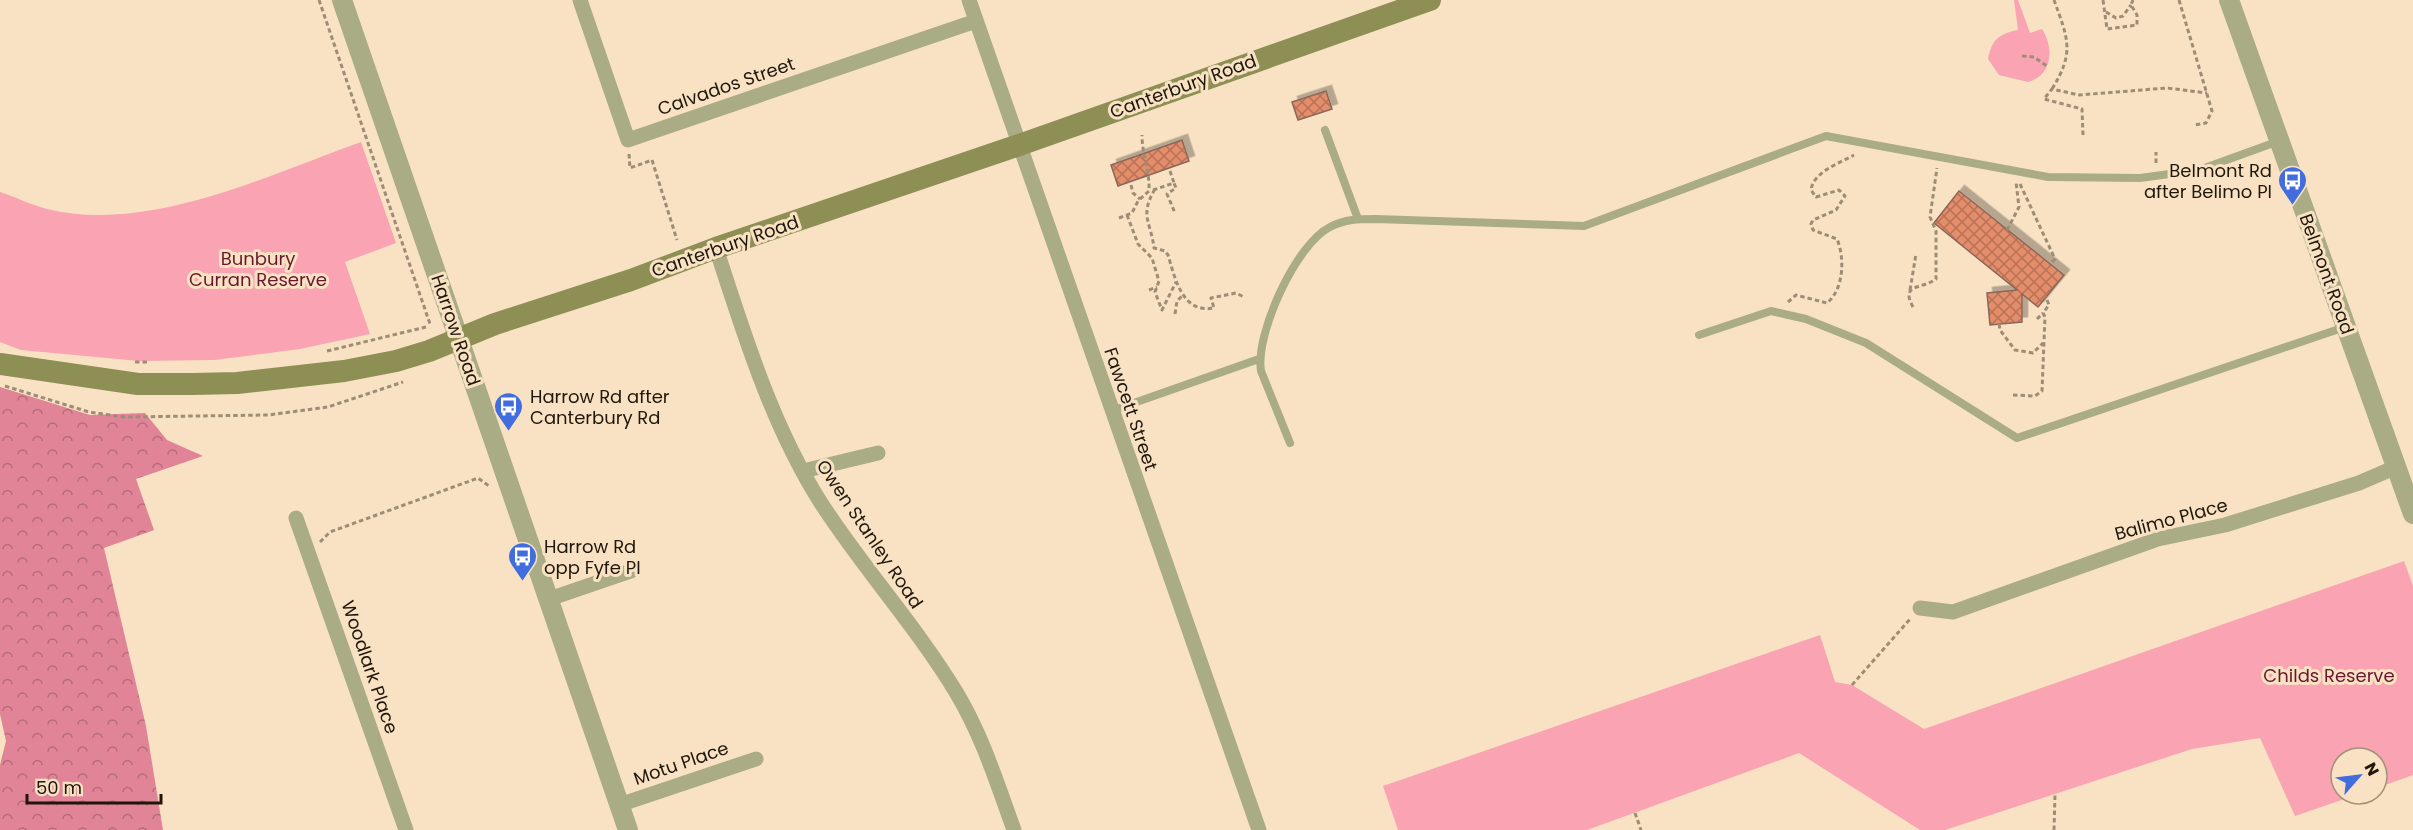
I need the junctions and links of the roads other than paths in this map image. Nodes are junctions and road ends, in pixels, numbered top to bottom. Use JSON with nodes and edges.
{"nodes":[{"id":1,"x":342,"y":0,"type":"edge"},
{"id":2,"x":580,"y":0,"type":"edge"},
{"id":3,"x":969,"y":0,"type":"edge"},
{"id":4,"x":1430,"y":0,"type":"edge"},
{"id":5,"x":2229,"y":0,"type":"edge"},
{"id":6,"x":976,"y":21,"type":"junction"},
{"id":7,"x":1325,"y":130,"type":"dead end"},
{"id":8,"x":2280,"y":141,"type":"junction"},
{"id":9,"x":1019,"y":145,"type":"junction"},
{"id":10,"x":1358,"y":219,"type":"junction"},
{"id":11,"x":716,"y":248,"type":"junction"},
{"id":12,"x":2346,"y":327,"type":"junction"},
{"id":13,"x":1699,"y":335,"type":"dead end"},
{"id":14,"x":459,"y":339,"type":"junction"},
{"id":15,"x":1259,"y":358,"type":"junction"},
{"id":16,"x":0,"y":364,"type":"edge"},
{"id":17,"x":1111,"y":411,"type":"junction"},
{"id":18,"x":1290,"y":443,"type":"dead end"},
{"id":19,"x":878,"y":453,"type":"dead end"},
{"id":20,"x":2396,"y":467,"type":"junction"},
{"id":21,"x":803,"y":471,"type":"junction"},
{"id":22,"x":2413,"y":514,"type":"edge"},
{"id":23,"x":296,"y":518,"type":"dead end"},
{"id":24,"x":631,"y":571,"type":"dead end"},
{"id":25,"x":549,"y":599,"type":"junction"},
{"id":26,"x":1920,"y":608,"type":"road end"},
{"id":27,"x":756,"y":759,"type":"dead end"},
{"id":28,"x":619,"y":805,"type":"junction"},
{"id":29,"x":406,"y":830,"type":"edge"},
{"id":30,"x":628,"y":830,"type":"edge"},
{"id":31,"x":1014,"y":830,"type":"edge"},
{"id":32,"x":1259,"y":830,"type":"edge"}],
"edges":[{"from":1,"to":14,"type":"street","name":"Harrow Road"},
{"from":2,"to":6,"type":"street","name":"Calvados Street"},
{"from":3,"to":6,"type":"street","name":"Fawcett Street"},
{"from":4,"to":9,"type":"main road","name":"Canterbury Road"},
{"from":5,"to":8,"type":"street","name":"Belmont Road"},
{"from":6,"to":9,"type":"street","name":"Fawcett Street"},
{"from":7,"to":10,"type":"lane"},
{"from":8,"to":10,"type":"lane"},
{"from":8,"to":12,"type":"street","name":"Belmont Road"},
{"from":9,"to":11,"type":"main road","name":"Canterbury Road"},
{"from":9,"to":17,"type":"street","name":"Fawcett Street"},
{"from":10,"to":15,"type":"lane"},
{"from":11,"to":14,"type":"main road","name":"Canterbury Road"},
{"from":11,"to":21,"type":"street","name":"Owen Stanley Road"},
{"from":12,"to":13,"type":"lane"},
{"from":12,"to":20,"type":"street","name":"Belmont Road"},
{"from":14,"to":16,"type":"main road","name":"Canterbury Road"},
{"from":14,"to":25,"type":"street","name":"Harrow Road"},
{"from":15,"to":17,"type":"lane"},
{"from":15,"to":18,"type":"lane"},
{"from":17,"to":32,"type":"street","name":"Fawcett Street"},
{"from":19,"to":21,"type":"street"},
{"from":20,"to":22,"type":"street","name":"Belmont Road"},
{"from":20,"to":26,"type":"street","name":"Balimo Place"},
{"from":21,"to":31,"type":"street","name":"Owen Stanley Road"},
{"from":23,"to":29,"type":"street","name":"Woodlark Place"},
{"from":24,"to":25,"type":"street"},
{"from":25,"to":28,"type":"street","name":"Harrow Road"},
{"from":27,"to":28,"type":"street","name":"Motu Place"},
{"from":28,"to":30,"type":"street","name":"Harrow Road"}]}
